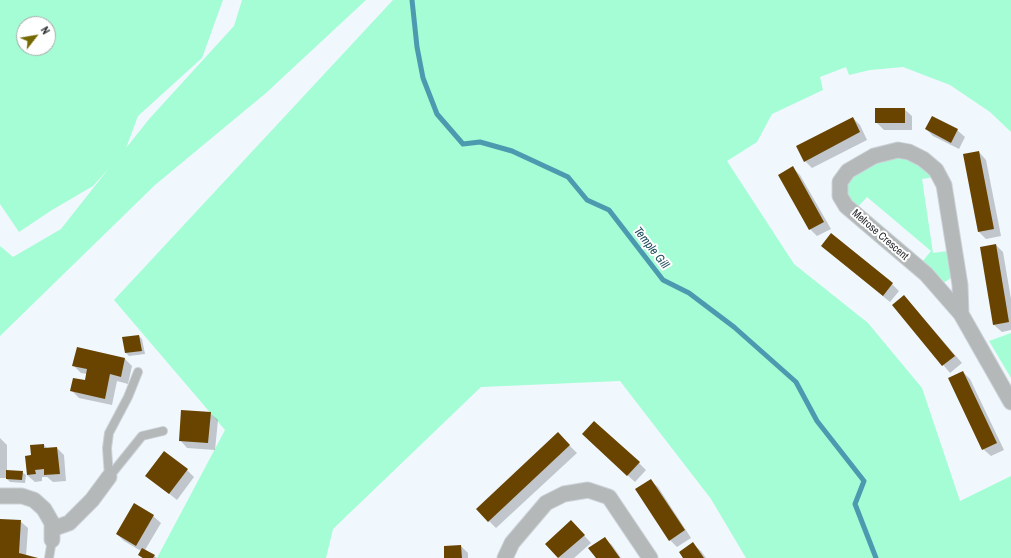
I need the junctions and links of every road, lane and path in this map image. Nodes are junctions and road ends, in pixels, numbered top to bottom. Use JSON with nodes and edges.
{"nodes":[{"id":1,"x":961,"y":314,"type":"junction"},
{"id":2,"x":138,"y":372,"type":"dead end"},
{"id":3,"x":1011,"y":402,"type":"edge"},
{"id":4,"x":163,"y":431,"type":"dead end"},
{"id":5,"x":109,"y":477,"type":"junction"},
{"id":6,"x":0,"y":496,"type":"edge"},
{"id":7,"x":52,"y":534,"type":"junction"},
{"id":8,"x":49,"y":558,"type":"edge"},
{"id":9,"x":505,"y":558,"type":"edge"},
{"id":10,"x":650,"y":558,"type":"edge"}],
"edges":[{"from":1,"to":1,"type":"street","name":"Melrose Crescent"},
{"from":1,"to":3,"type":"street","name":"Melrose Crescent"},
{"from":2,"to":5,"type":"lane"},
{"from":4,"to":5,"type":"lane"},
{"from":5,"to":7,"type":"street"},
{"from":6,"to":7,"type":"street"},
{"from":7,"to":8,"type":"lane"},
{"from":9,"to":10,"type":"street"}]}
